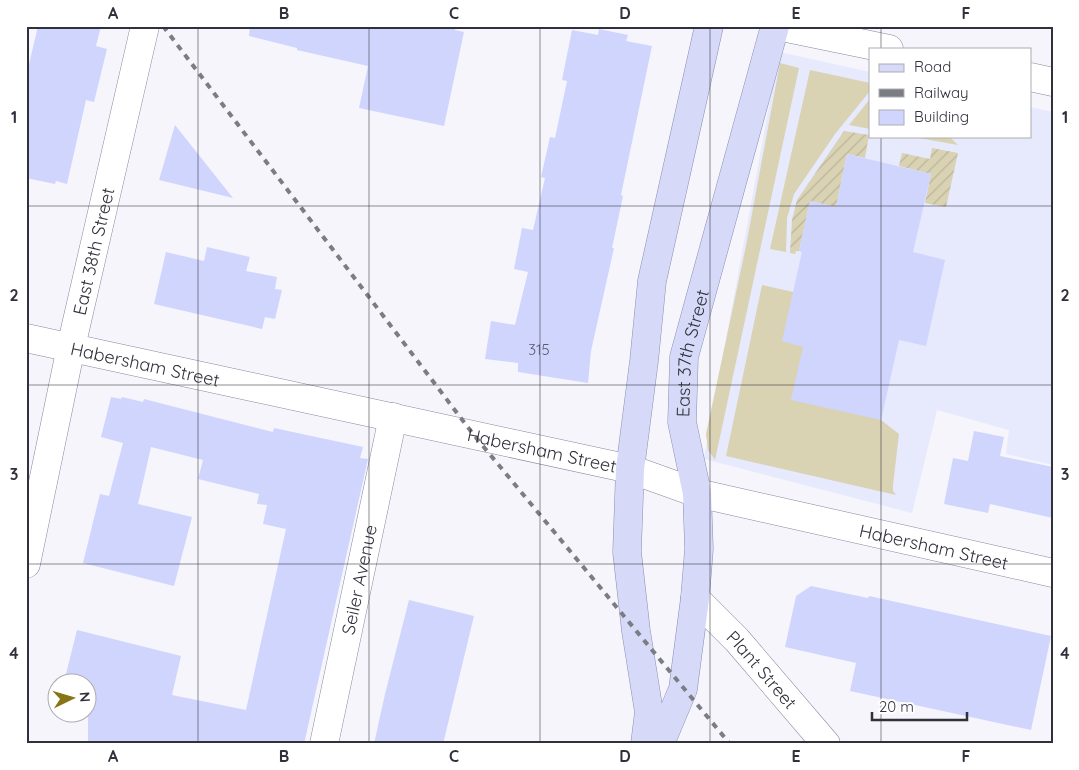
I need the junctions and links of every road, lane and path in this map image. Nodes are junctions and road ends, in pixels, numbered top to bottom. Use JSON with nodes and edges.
{"nodes":[{"id":1,"x":145,"y":26,"type":"edge"},
{"id":2,"x":709,"y":26,"type":"edge"},
{"id":3,"x":776,"y":26,"type":"edge"},
{"id":4,"x":884,"y":48,"type":"edge"},
{"id":5,"x":1032,"y":77,"type":"edge"},
{"id":6,"x":1053,"y":82,"type":"edge"},
{"id":7,"x":26,"y":338,"type":"edge"},
{"id":8,"x":71,"y":348,"type":"junction"},
{"id":9,"x":393,"y":417,"type":"junction"},
{"id":10,"x":630,"y":469,"type":"junction"},
{"id":11,"x":697,"y":493,"type":"junction"},
{"id":12,"x":26,"y":564,"type":"edge"},
{"id":13,"x":1053,"y":573,"type":"edge"},
{"id":14,"x":695,"y":598,"type":"junction"},
{"id":15,"x":324,"y":744,"type":"edge"},
{"id":16,"x":646,"y":744,"type":"edge"},
{"id":17,"x":660,"y":744,"type":"edge"},
{"id":18,"x":826,"y":744,"type":"edge"}],
"edges":[{"from":1,"to":8,"type":"street","name":"East 38th Street"},
{"from":2,"to":10,"type":"main road"},
{"from":3,"to":4,"type":"street"},
{"from":3,"to":11,"type":"main road","name":"East 37th Street"},
{"from":5,"to":6,"type":"street"},
{"from":7,"to":8,"type":"street","name":"Habersham Street"},
{"from":8,"to":9,"type":"street","name":"Habersham Street"},
{"from":8,"to":12,"type":"street","name":"East 38th Street"},
{"from":9,"to":10,"type":"street","name":"Habersham Street"},
{"from":9,"to":15,"type":"street","name":"Seiler Avenue"},
{"from":10,"to":11,"type":"street","name":"Habersham Street"},
{"from":10,"to":16,"type":"main road"},
{"from":11,"to":13,"type":"street","name":"Habersham Street"},
{"from":11,"to":14,"type":"main road","name":"East 37th Street"},
{"from":14,"to":17,"type":"main road","name":"East 37th Street"},
{"from":14,"to":18,"type":"street","name":"Plant Street"}]}
